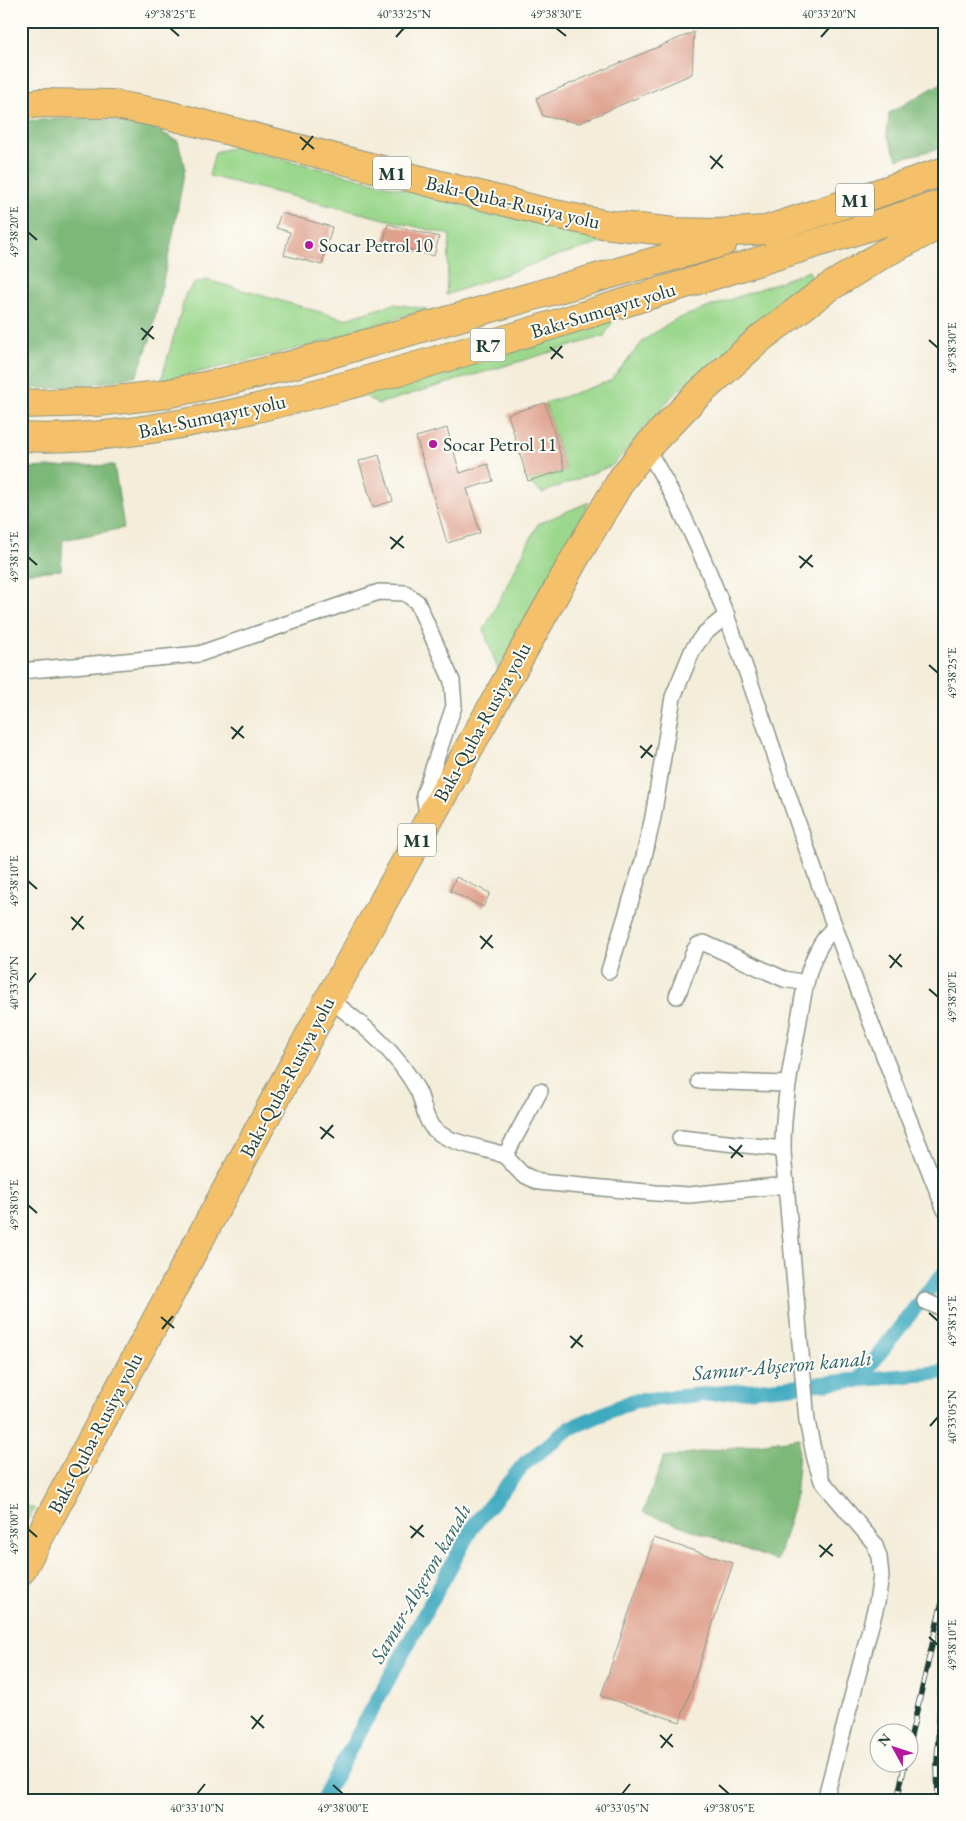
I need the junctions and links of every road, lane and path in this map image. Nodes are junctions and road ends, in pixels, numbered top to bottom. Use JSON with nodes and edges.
{"nodes":[{"id":1,"x":21,"y":106,"type":"edge"},
{"id":2,"x":945,"y":170,"type":"edge"},
{"id":3,"x":945,"y":203,"type":"edge"},
{"id":4,"x":945,"y":222,"type":"edge"},
{"id":5,"x":766,"y":230,"type":"junction"},
{"id":6,"x":21,"y":404,"type":"edge"},
{"id":7,"x":21,"y":437,"type":"edge"},
{"id":8,"x":646,"y":448,"type":"junction"},
{"id":9,"x":727,"y":615,"type":"junction"},
{"id":10,"x":21,"y":671,"type":"edge"},
{"id":11,"x":431,"y":814,"type":"junction"},
{"id":12,"x":834,"y":927,"type":"junction"},
{"id":13,"x":609,"y":971,"type":"dead end"},
{"id":14,"x":806,"y":983,"type":"junction"},
{"id":15,"x":677,"y":996,"type":"dead end"},
{"id":16,"x":329,"y":999,"type":"junction"},
{"id":17,"x":699,"y":1081,"type":"dead end"},
{"id":18,"x":788,"y":1084,"type":"junction"},
{"id":19,"x":540,"y":1091,"type":"dead end"},
{"id":20,"x":680,"y":1138,"type":"dead end"},
{"id":21,"x":783,"y":1149,"type":"junction"},
{"id":22,"x":505,"y":1156,"type":"junction"},
{"id":23,"x":786,"y":1185,"type":"junction"},
{"id":24,"x":945,"y":1210,"type":"edge"},
{"id":25,"x":925,"y":1301,"type":"dead end"},
{"id":26,"x":945,"y":1308,"type":"edge"},
{"id":27,"x":46,"y":1525,"type":"junction"},
{"id":28,"x":21,"y":1558,"type":"edge"},
{"id":29,"x":21,"y":1571,"type":"edge"},
{"id":30,"x":825,"y":1800,"type":"edge"}],
"edges":[{"from":1,"to":5,"type":"highway","name":"Bakı-Quba-Rusiya yolu","number":"M1"},
{"from":2,"to":5,"type":"highway","name":"Bakı-Quba-Rusiya yolu","number":"M1"},
{"from":3,"to":7,"type":"highway","name":"Bakı-Sumqayıt yolu","number":"R7"},
{"from":4,"to":8,"type":"highway","name":"Bakı-Quba-Rusiya yolu","number":"M1"},
{"from":5,"to":6,"type":"highway","name":"Bakı-Sumqayıt yolu","number":"R7"},
{"from":8,"to":9,"type":"street"},
{"from":8,"to":11,"type":"highway","name":"Bakı-Quba-Rusiya yolu","number":"M1"},
{"from":9,"to":12,"type":"street"},
{"from":9,"to":13,"type":"street"},
{"from":10,"to":11,"type":"street"},
{"from":11,"to":16,"type":"highway","name":"Bakı-Quba-Rusiya yolu","number":"M1"},
{"from":12,"to":14,"type":"street"},
{"from":12,"to":24,"type":"street"},
{"from":14,"to":15,"type":"street"},
{"from":14,"to":18,"type":"street"},
{"from":16,"to":22,"type":"street"},
{"from":16,"to":27,"type":"highway","name":"Bakı-Quba-Rusiya yolu","number":"M1"},
{"from":17,"to":18,"type":"street"},
{"from":18,"to":21,"type":"street"},
{"from":19,"to":22,"type":"street"},
{"from":20,"to":21,"type":"street"},
{"from":21,"to":23,"type":"street"},
{"from":22,"to":23,"type":"street"},
{"from":23,"to":30,"type":"street"},
{"from":25,"to":26,"type":"street"},
{"from":27,"to":28,"type":"highway"},
{"from":27,"to":29,"type":"highway","name":"Bakı-Quba-Rusiya yolu","number":"M1"}]}
